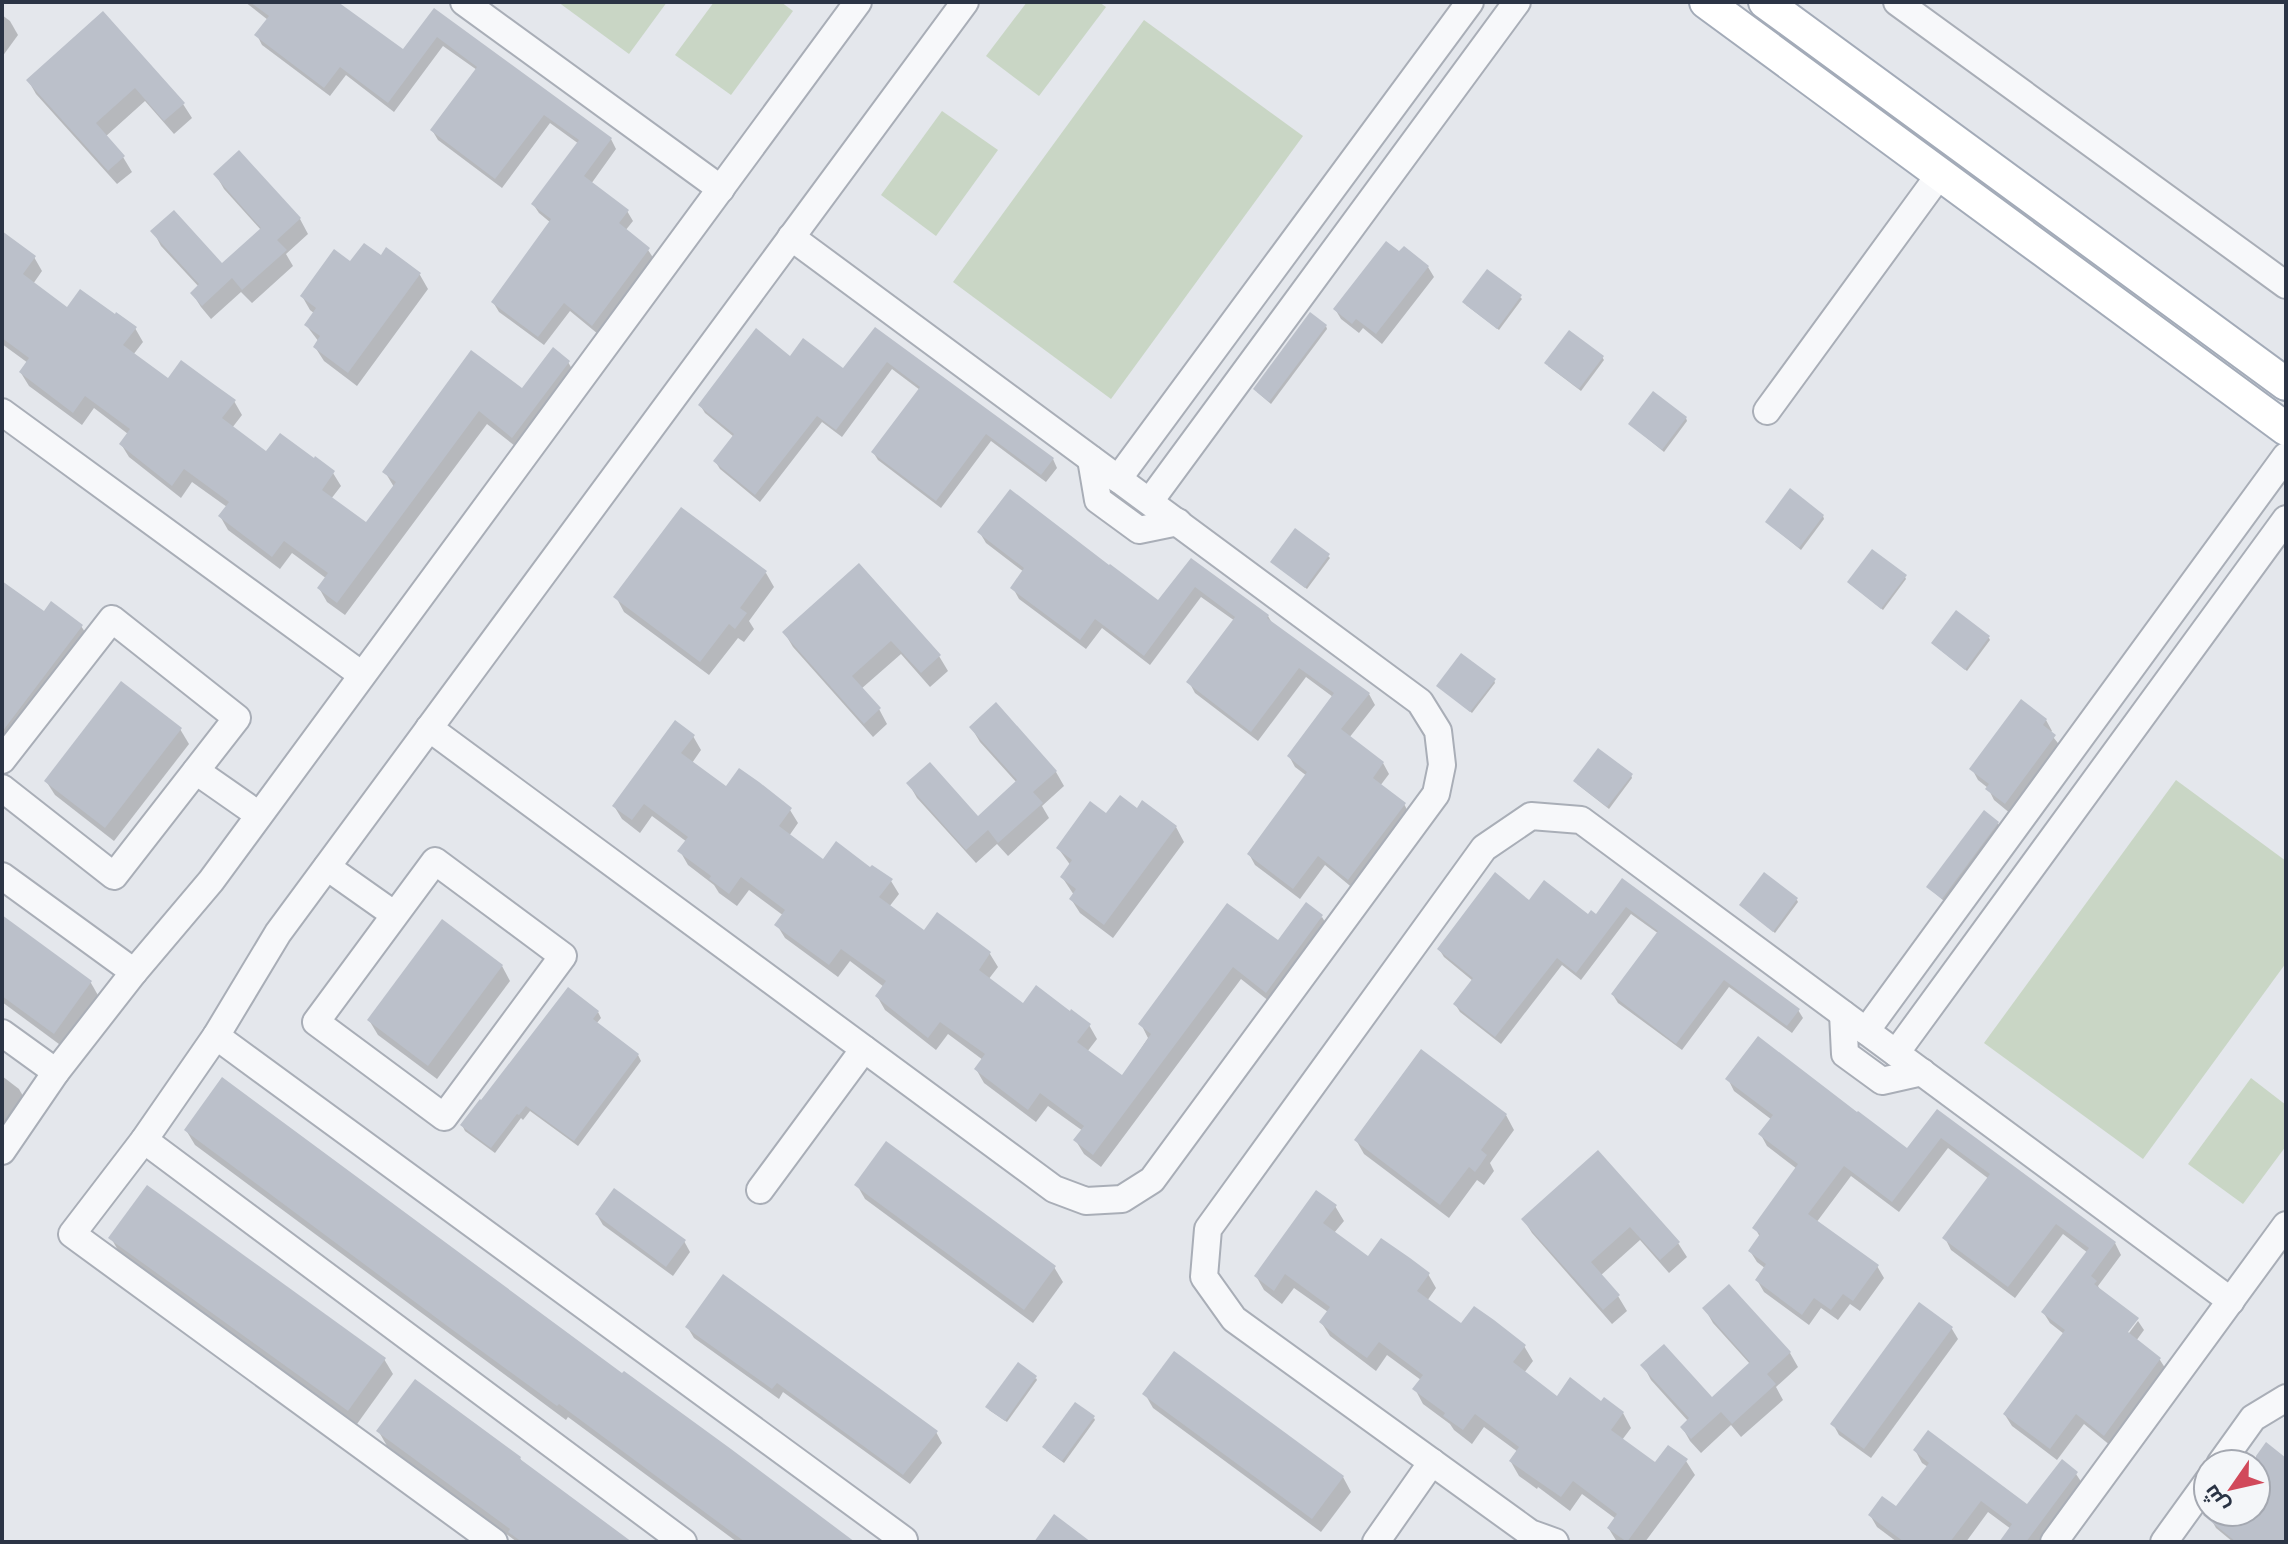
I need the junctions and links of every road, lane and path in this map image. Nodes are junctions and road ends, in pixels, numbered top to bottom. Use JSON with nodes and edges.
{"nodes":[{"id":1,"x":464,"y":2,"type":"edge"},
{"id":2,"x":858,"y":2,"type":"edge"},
{"id":3,"x":965,"y":2,"type":"edge"},
{"id":4,"x":1470,"y":2,"type":"edge"},
{"id":5,"x":1517,"y":2,"type":"edge"},
{"id":6,"x":1706,"y":2,"type":"edge"},
{"id":7,"x":1765,"y":2,"type":"edge"},
{"id":8,"x":1897,"y":2,"type":"edge"},
{"id":9,"x":1940,"y":174,"type":"junction"},
{"id":10,"x":721,"y":189,"type":"junction"},
{"id":11,"x":791,"y":237,"type":"junction"},
{"id":12,"x":2286,"y":285,"type":"edge"},
{"id":13,"x":2286,"y":384,"type":"edge"},
{"id":14,"x":1767,"y":411,"type":"dead end"},
{"id":15,"x":2,"y":412,"type":"edge"},
{"id":16,"x":2286,"y":429,"type":"edge"},
{"id":17,"x":2286,"y":456,"type":"edge"},
{"id":18,"x":1091,"y":459,"type":"junction"},
{"id":19,"x":1118,"y":479,"type":"junction"},
{"id":20,"x":1150,"y":501,"type":"junction"},
{"id":21,"x":2286,"y":519,"type":"edge"},
{"id":22,"x":1178,"y":522,"type":"junction"},
{"id":23,"x":362,"y":675,"type":"junction"},
{"id":24,"x":429,"y":728,"type":"junction"},
{"id":25,"x":2080,"y":736,"type":"junction"},
{"id":26,"x":2110,"y":759,"type":"junction"},
{"id":27,"x":2,"y":760,"type":"edge"},
{"id":28,"x":196,"y":771,"type":"junction"},
{"id":29,"x":2,"y":788,"type":"edge"},
{"id":30,"x":259,"y":815,"type":"junction"},
{"id":31,"x":327,"y":867,"type":"junction"},
{"id":32,"x":2,"y":876,"type":"edge"},
{"id":33,"x":395,"y":915,"type":"junction"},
{"id":34,"x":134,"y":972,"type":"junction"},
{"id":35,"x":1843,"y":1014,"type":"junction"},
{"id":36,"x":1866,"y":1031,"type":"junction"},
{"id":37,"x":2,"y":1033,"type":"edge"},
{"id":38,"x":216,"y":1036,"type":"junction"},
{"id":39,"x":864,"y":1049,"type":"junction"},
{"id":40,"x":1896,"y":1053,"type":"junction"},
{"id":41,"x":56,"y":1072,"type":"junction"},
{"id":42,"x":1922,"y":1072,"type":"junction"},
{"id":43,"x":144,"y":1140,"type":"junction"},
{"id":44,"x":2,"y":1151,"type":"edge"},
{"id":45,"x":760,"y":1190,"type":"dead end"},
{"id":46,"x":2286,"y":1225,"type":"edge"},
{"id":47,"x":2231,"y":1301,"type":"junction"},
{"id":48,"x":2286,"y":1398,"type":"edge"},
{"id":49,"x":2231,"y":1448,"type":"edge"},
{"id":50,"x":1432,"y":1462,"type":"junction"},
{"id":51,"x":2192,"y":1503,"type":"edge"},
{"id":52,"x":494,"y":1542,"type":"edge"},
{"id":53,"x":683,"y":1542,"type":"edge"},
{"id":54,"x":903,"y":1542,"type":"edge"},
{"id":55,"x":1376,"y":1542,"type":"edge"},
{"id":56,"x":1555,"y":1542,"type":"edge"},
{"id":57,"x":2054,"y":1542,"type":"edge"},
{"id":58,"x":2164,"y":1542,"type":"edge"}],
"edges":[{"from":1,"to":10,"type":"street"},
{"from":2,"to":10,"type":"street"},
{"from":3,"to":11,"type":"street"},
{"from":4,"to":19,"type":"street"},
{"from":5,"to":20,"type":"street"},
{"from":6,"to":9,"type":"main road"},
{"from":7,"to":13,"type":"main road"},
{"from":8,"to":12,"type":"street"},
{"from":9,"to":14,"type":"street"},
{"from":9,"to":16,"type":"main road"},
{"from":10,"to":23,"type":"street"},
{"from":11,"to":18,"type":"street"},
{"from":11,"to":24,"type":"street"},
{"from":15,"to":23,"type":"street"},
{"from":17,"to":25,"type":"street"},
{"from":18,"to":19,"type":"street"},
{"from":18,"to":22,"type":"street"},
{"from":19,"to":20,"type":"street"},
{"from":20,"to":22,"type":"street"},
{"from":21,"to":26,"type":"street"},
{"from":22,"to":39,"type":"street"},
{"from":23,"to":30,"type":"street"},
{"from":24,"to":31,"type":"street"},
{"from":24,"to":39,"type":"street"},
{"from":25,"to":26,"type":"street"},
{"from":25,"to":36,"type":"street"},
{"from":26,"to":40,"type":"street"},
{"from":27,"to":28,"type":"street"},
{"from":28,"to":29,"type":"street"},
{"from":28,"to":30,"type":"street"},
{"from":30,"to":34,"type":"street"},
{"from":31,"to":33,"type":"street"},
{"from":31,"to":38,"type":"street"},
{"from":32,"to":34,"type":"street"},
{"from":33,"to":33,"type":"street"},
{"from":34,"to":41,"type":"street"},
{"from":35,"to":36,"type":"street"},
{"from":35,"to":42,"type":"street"},
{"from":35,"to":50,"type":"street"},
{"from":36,"to":40,"type":"street"},
{"from":37,"to":41,"type":"street"},
{"from":38,"to":43,"type":"street"},
{"from":38,"to":54,"type":"street"},
{"from":39,"to":45,"type":"street"},
{"from":40,"to":42,"type":"street"},
{"from":41,"to":44,"type":"street"},
{"from":42,"to":47,"type":"street"},
{"from":43,"to":52,"type":"street"},
{"from":43,"to":53,"type":"street"},
{"from":46,"to":47,"type":"street"},
{"from":47,"to":57,"type":"street"},
{"from":48,"to":49,"type":"street"},
{"from":50,"to":55,"type":"street"},
{"from":50,"to":56,"type":"street"},
{"from":51,"to":58,"type":"street"}]}
